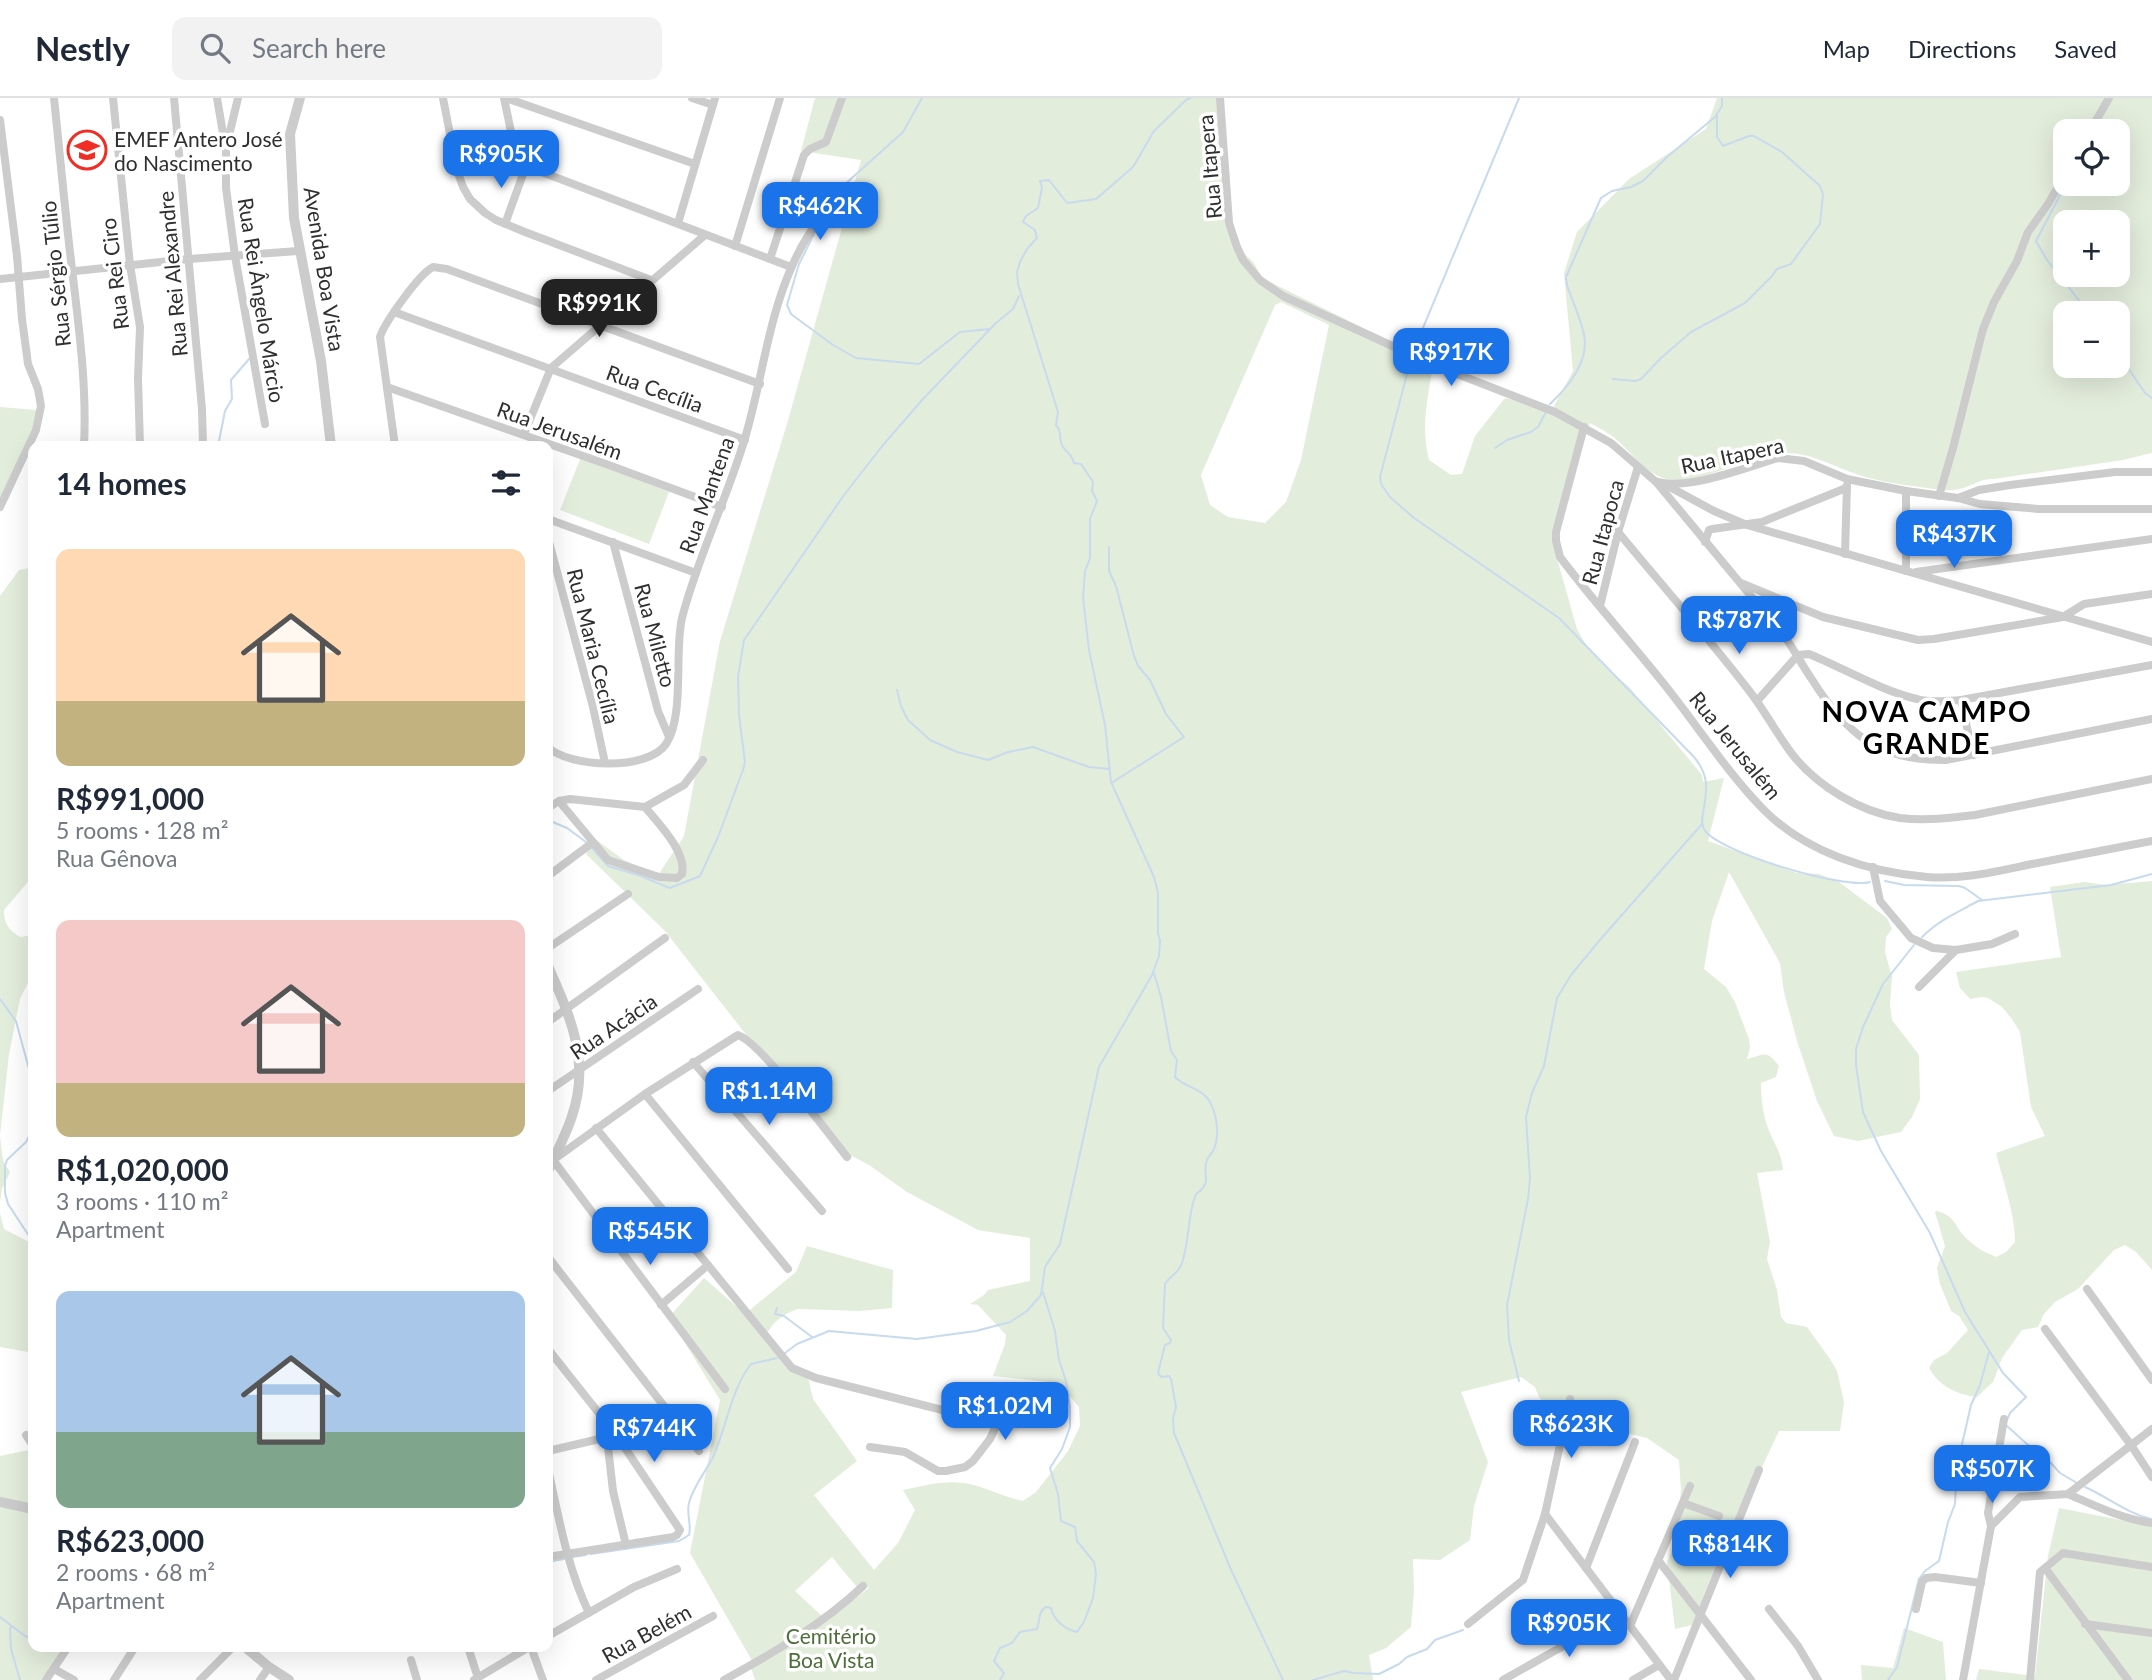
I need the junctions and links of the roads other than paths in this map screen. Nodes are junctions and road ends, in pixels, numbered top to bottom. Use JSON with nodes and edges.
{"nodes":[{"id":1,"x":54,"y":98,"type":"edge"},
{"id":2,"x":113,"y":98,"type":"edge"},
{"id":3,"x":174,"y":98,"type":"edge"},
{"id":4,"x":217,"y":98,"type":"edge"},
{"id":5,"x":238,"y":98,"type":"edge"},
{"id":6,"x":300,"y":98,"type":"edge"},
{"id":7,"x":443,"y":98,"type":"edge"},
{"id":8,"x":505,"y":98,"type":"edge"},
{"id":9,"x":692,"y":98,"type":"edge"},
{"id":10,"x":780,"y":98,"type":"edge"},
{"id":11,"x":842,"y":98,"type":"edge"},
{"id":12,"x":1220,"y":98,"type":"edge"},
{"id":13,"x":2109,"y":98,"type":"edge"},
{"id":14,"x":714,"y":102,"type":"edge"},
{"id":15,"x":2097,"y":119,"type":"edge"},
{"id":16,"x":0,"y":120,"type":"edge"},
{"id":17,"x":226,"y":148,"type":"junction"},
{"id":18,"x":695,"y":164,"type":"junction"},
{"id":19,"x":526,"y":166,"type":"junction"},
{"id":20,"x":2053,"y":195,"type":"edge"},
{"id":21,"x":828,"y":206,"type":"dead end"},
{"id":22,"x":678,"y":223,"type":"junction"},
{"id":23,"x":505,"y":224,"type":"junction"},
{"id":24,"x":705,"y":235,"type":"junction"},
{"id":25,"x":735,"y":246,"type":"junction"},
{"id":26,"x":298,"y":251,"type":"junction"},
{"id":27,"x":235,"y":256,"type":"junction"},
{"id":28,"x":189,"y":259,"type":"junction"},
{"id":29,"x":770,"y":259,"type":"junction"},
{"id":30,"x":130,"y":265,"type":"junction"},
{"id":31,"x":791,"y":267,"type":"junction"},
{"id":32,"x":72,"y":272,"type":"junction"},
{"id":33,"x":18,"y":277,"type":"junction"},
{"id":34,"x":0,"y":279,"type":"edge"},
{"id":35,"x":651,"y":280,"type":"junction"},
{"id":36,"x":394,"y":312,"type":"junction"},
{"id":37,"x":600,"y":325,"type":"junction"},
{"id":38,"x":551,"y":368,"type":"junction"},
{"id":39,"x":760,"y":384,"type":"junction"},
{"id":40,"x":387,"y":387,"type":"junction"},
{"id":41,"x":265,"y":425,"type":"dead end"},
{"id":42,"x":1584,"y":427,"type":"junction"},
{"id":43,"x":524,"y":435,"type":"junction"},
{"id":44,"x":745,"y":440,"type":"junction"},
{"id":45,"x":31,"y":441,"type":"edge"},
{"id":46,"x":84,"y":441,"type":"edge"},
{"id":47,"x":140,"y":441,"type":"edge"},
{"id":48,"x":203,"y":441,"type":"edge"},
{"id":49,"x":330,"y":441,"type":"edge"},
{"id":50,"x":394,"y":441,"type":"edge"},
{"id":51,"x":540,"y":441,"type":"edge"},
{"id":52,"x":553,"y":446,"type":"edge"},
{"id":53,"x":28,"y":448,"type":"edge"},
{"id":54,"x":1638,"y":467,"type":"junction"},
{"id":55,"x":2152,"y":472,"type":"edge"},
{"id":56,"x":1660,"y":482,"type":"junction"},
{"id":57,"x":1847,"y":483,"type":"junction"},
{"id":58,"x":1906,"y":491,"type":"junction"},
{"id":59,"x":1939,"y":496,"type":"junction"},
{"id":60,"x":1958,"y":498,"type":"junction"},
{"id":61,"x":0,"y":507,"type":"edge"},
{"id":62,"x":722,"y":507,"type":"junction"},
{"id":63,"x":2152,"y":509,"type":"edge"},
{"id":64,"x":553,"y":521,"type":"edge"},
{"id":65,"x":1747,"y":525,"type":"junction"},
{"id":66,"x":1618,"y":532,"type":"junction"},
{"id":67,"x":2152,"y":539,"type":"edge"},
{"id":68,"x":614,"y":542,"type":"junction"},
{"id":69,"x":1704,"y":542,"type":"junction"},
{"id":70,"x":1845,"y":554,"type":"junction"},
{"id":71,"x":553,"y":557,"type":"edge"},
{"id":72,"x":1909,"y":572,"type":"junction"},
{"id":73,"x":696,"y":573,"type":"junction"},
{"id":74,"x":1738,"y":582,"type":"junction"},
{"id":75,"x":2152,"y":594,"type":"edge"},
{"id":76,"x":1600,"y":606,"type":"junction"},
{"id":77,"x":2063,"y":617,"type":"junction"},
{"id":78,"x":2152,"y":642,"type":"edge"},
{"id":79,"x":1798,"y":655,"type":"junction"},
{"id":80,"x":2152,"y":665,"type":"edge"},
{"id":81,"x":1961,"y":700,"type":"junction"},
{"id":82,"x":1757,"y":701,"type":"junction"},
{"id":83,"x":2152,"y":719,"type":"edge"},
{"id":84,"x":669,"y":737,"type":"junction"},
{"id":85,"x":553,"y":751,"type":"edge"},
{"id":86,"x":1973,"y":755,"type":"junction"},
{"id":87,"x":703,"y":760,"type":"dead end"},
{"id":88,"x":605,"y":762,"type":"junction"},
{"id":89,"x":2152,"y":779,"type":"edge"},
{"id":90,"x":559,"y":801,"type":"junction"},
{"id":91,"x":553,"y":805,"type":"edge"},
{"id":92,"x":645,"y":807,"type":"junction"},
{"id":93,"x":2152,"y":841,"type":"edge"},
{"id":94,"x":592,"y":843,"type":"junction"},
{"id":95,"x":1873,"y":867,"type":"junction"},
{"id":96,"x":553,"y":872,"type":"edge"},
{"id":97,"x":628,"y":894,"type":"dead end"},
{"id":98,"x":2015,"y":934,"type":"dead end"},
{"id":99,"x":665,"y":938,"type":"dead end"},
{"id":100,"x":553,"y":945,"type":"edge"},
{"id":101,"x":1956,"y":950,"type":"junction"},
{"id":102,"x":553,"y":977,"type":"edge"},
{"id":103,"x":1919,"y":988,"type":"dead end"},
{"id":104,"x":698,"y":989,"type":"dead end"},
{"id":105,"x":567,"y":1009,"type":"junction"},
{"id":106,"x":553,"y":1019,"type":"edge"},
{"id":107,"x":693,"y":1062,"type":"junction"},
{"id":108,"x":580,"y":1069,"type":"junction"},
{"id":109,"x":553,"y":1088,"type":"edge"},
{"id":110,"x":645,"y":1094,"type":"junction"},
{"id":111,"x":596,"y":1128,"type":"junction"},
{"id":112,"x":553,"y":1156,"type":"edge"},
{"id":113,"x":847,"y":1157,"type":"dead end"},
{"id":114,"x":553,"y":1160,"type":"edge"},
{"id":115,"x":553,"y":1166,"type":"edge"},
{"id":116,"x":822,"y":1211,"type":"dead end"},
{"id":117,"x":553,"y":1263,"type":"edge"},
{"id":118,"x":708,"y":1265,"type":"junction"},
{"id":119,"x":788,"y":1269,"type":"dead end"},
{"id":120,"x":2087,"y":1289,"type":"dead end"},
{"id":121,"x":661,"y":1305,"type":"junction"},
{"id":122,"x":2045,"y":1329,"type":"dead end"},
{"id":123,"x":553,"y":1355,"type":"edge"},
{"id":124,"x":2152,"y":1380,"type":"edge"},
{"id":125,"x":725,"y":1390,"type":"dead end"},
{"id":126,"x":1570,"y":1399,"type":"dead end"},
{"id":127,"x":668,"y":1408,"type":"junction"},
{"id":128,"x":2004,"y":1419,"type":"dead end"},
{"id":129,"x":2152,"y":1429,"type":"edge"},
{"id":130,"x":26,"y":1435,"type":"dead end"},
{"id":131,"x":617,"y":1436,"type":"junction"},
{"id":132,"x":28,"y":1438,"type":"edge"},
{"id":133,"x":607,"y":1438,"type":"junction"},
{"id":134,"x":1636,"y":1442,"type":"dead end"},
{"id":135,"x":2131,"y":1445,"type":"junction"},
{"id":136,"x":870,"y":1447,"type":"dead end"},
{"id":137,"x":553,"y":1450,"type":"edge"},
{"id":138,"x":699,"y":1451,"type":"dead end"},
{"id":139,"x":1759,"y":1470,"type":"dead end"},
{"id":140,"x":2152,"y":1477,"type":"edge"},
{"id":141,"x":1690,"y":1486,"type":"dead end"},
{"id":142,"x":553,"y":1491,"type":"edge"},
{"id":143,"x":2068,"y":1494,"type":"junction"},
{"id":144,"x":0,"y":1502,"type":"edge"},
{"id":145,"x":1682,"y":1503,"type":"junction"},
{"id":146,"x":28,"y":1508,"type":"edge"},
{"id":147,"x":1545,"y":1514,"type":"junction"},
{"id":148,"x":1719,"y":1516,"type":"dead end"},
{"id":149,"x":2152,"y":1523,"type":"edge"},
{"id":150,"x":1991,"y":1526,"type":"junction"},
{"id":151,"x":626,"y":1545,"type":"junction"},
{"id":152,"x":567,"y":1554,"type":"junction"},
{"id":153,"x":553,"y":1556,"type":"edge"},
{"id":154,"x":1658,"y":1560,"type":"junction"},
{"id":155,"x":2152,"y":1567,"type":"edge"},
{"id":156,"x":1586,"y":1568,"type":"junction"},
{"id":157,"x":2045,"y":1568,"type":"junction"},
{"id":158,"x":677,"y":1569,"type":"dead end"},
{"id":159,"x":1981,"y":1583,"type":"junction"},
{"id":160,"x":863,"y":1586,"type":"dead end"},
{"id":161,"x":1769,"y":1609,"type":"dead end"},
{"id":162,"x":1916,"y":1609,"type":"dead end"},
{"id":163,"x":589,"y":1613,"type":"junction"},
{"id":164,"x":1620,"y":1614,"type":"junction"},
{"id":165,"x":1700,"y":1615,"type":"junction"},
{"id":166,"x":713,"y":1616,"type":"dead end"},
{"id":167,"x":1468,"y":1624,"type":"dead end"},
{"id":168,"x":2085,"y":1624,"type":"junction"},
{"id":169,"x":1630,"y":1626,"type":"junction"},
{"id":170,"x":553,"y":1633,"type":"edge"},
{"id":171,"x":2152,"y":1633,"type":"edge"},
{"id":172,"x":65,"y":1652,"type":"edge"},
{"id":173,"x":132,"y":1652,"type":"edge"},
{"id":174,"x":228,"y":1652,"type":"edge"},
{"id":175,"x":251,"y":1652,"type":"edge"},
{"id":176,"x":469,"y":1652,"type":"edge"},
{"id":177,"x":522,"y":1652,"type":"edge"},
{"id":178,"x":532,"y":1652,"type":"edge"},
{"id":179,"x":411,"y":1660,"type":"dead end"},
{"id":180,"x":1659,"y":1665,"type":"junction"},
{"id":181,"x":269,"y":1667,"type":"junction"},
{"id":182,"x":54,"y":1669,"type":"junction"},
{"id":183,"x":476,"y":1679,"type":"edge"},
{"id":184,"x":46,"y":1680,"type":"edge"},
{"id":185,"x":74,"y":1680,"type":"edge"},
{"id":186,"x":114,"y":1680,"type":"edge"},
{"id":187,"x":200,"y":1680,"type":"edge"},
{"id":188,"x":260,"y":1680,"type":"edge"},
{"id":189,"x":289,"y":1680,"type":"edge"},
{"id":190,"x":417,"y":1680,"type":"edge"},
{"id":191,"x":543,"y":1680,"type":"edge"},
{"id":192,"x":596,"y":1680,"type":"edge"},
{"id":193,"x":724,"y":1680,"type":"edge"},
{"id":194,"x":1503,"y":1680,"type":"edge"},
{"id":195,"x":1633,"y":1680,"type":"edge"},
{"id":196,"x":1672,"y":1680,"type":"edge"},
{"id":197,"x":1751,"y":1680,"type":"edge"},
{"id":198,"x":1818,"y":1680,"type":"edge"},
{"id":199,"x":1963,"y":1680,"type":"edge"},
{"id":200,"x":2030,"y":1680,"type":"edge"},
{"id":201,"x":2128,"y":1680,"type":"edge"}],
"edges":[{"from":1,"to":32,"type":"street","name":"Rua Sérgio Túlio"},
{"from":2,"to":30,"type":"street","name":"Rua Rei Ciro"},
{"from":3,"to":28,"type":"street","name":"Rua Rei Alexandre"},
{"from":4,"to":17,"type":"street"},
{"from":5,"to":17,"type":"street","name":"Rua Rei Ângelo Márcio"},
{"from":6,"to":26,"type":"street","name":"Avenida Boa Vista"},
{"from":7,"to":23,"type":"street"},
{"from":8,"to":18,"type":"street"},
{"from":8,"to":19,"type":"street"},
{"from":9,"to":14,"type":"street"},
{"from":10,"to":25,"type":"street"},
{"from":11,"to":29,"type":"street"},
{"from":12,"to":42,"type":"street","name":"Rua Itapera"},
{"from":13,"to":15,"type":"street"},
{"from":14,"to":18,"type":"street"},
{"from":16,"to":33,"type":"street"},
{"from":17,"to":27,"type":"street","name":"Rua Rei Ângelo Márcio"},
{"from":18,"to":22,"type":"street"},
{"from":19,"to":22,"type":"street"},
{"from":19,"to":23,"type":"street"},
{"from":20,"to":59,"type":"street"},
{"from":21,"to":31,"type":"street","name":"Rua Mantena"},
{"from":22,"to":24,"type":"street"},
{"from":23,"to":35,"type":"street"},
{"from":24,"to":25,"type":"street"},
{"from":24,"to":35,"type":"street"},
{"from":25,"to":29,"type":"street"},
{"from":26,"to":27,"type":"street"},
{"from":26,"to":49,"type":"street","name":"Avenida Boa Vista"},
{"from":27,"to":28,"type":"street"},
{"from":27,"to":41,"type":"street","name":"Rua Rei Ângelo Márcio"},
{"from":28,"to":30,"type":"street"},
{"from":28,"to":48,"type":"street","name":"Rua Rei Alexandre"},
{"from":29,"to":31,"type":"street"},
{"from":30,"to":32,"type":"street"},
{"from":30,"to":47,"type":"street","name":"Rua Rei Ciro"},
{"from":31,"to":39,"type":"street","name":"Rua Mantena"},
{"from":32,"to":33,"type":"street"},
{"from":32,"to":46,"type":"street","name":"Rua Sérgio Túlio"},
{"from":33,"to":34,"type":"street"},
{"from":33,"to":45,"type":"street"},
{"from":35,"to":37,"type":"street"},
{"from":36,"to":37,"type":"street"},
{"from":36,"to":38,"type":"street","name":"Rua Cecília"},
{"from":36,"to":40,"type":"street"},
{"from":37,"to":38,"type":"street"},
{"from":37,"to":39,"type":"street"},
{"from":38,"to":43,"type":"street"},
{"from":38,"to":44,"type":"street","name":"Rua Cecília"},
{"from":39,"to":44,"type":"street","name":"Rua Mantena"},
{"from":40,"to":43,"type":"street","name":"Rua Jerusalém"},
{"from":40,"to":50,"type":"street"},
{"from":42,"to":54,"type":"street","name":"Rua Itapera"},
{"from":42,"to":76,"type":"street","name":"Rua Jerusalém"},
{"from":43,"to":51,"type":"street","name":"Rua Jerusalém"},
{"from":44,"to":62,"type":"street","name":"Rua Mantena"},
{"from":52,"to":62,"type":"street","name":"Rua Jerusalém"},
{"from":53,"to":61,"type":"street"},
{"from":54,"to":56,"type":"street","name":"Rua Itapera"},
{"from":54,"to":66,"type":"street","name":"Rua Itapoca"},
{"from":55,"to":60,"type":"street"},
{"from":56,"to":57,"type":"street","name":"Rua Itapera"},
{"from":56,"to":65,"type":"street"},
{"from":56,"to":69,"type":"street"},
{"from":57,"to":58,"type":"street","name":"Rua Itapera"},
{"from":57,"to":65,"type":"street"},
{"from":57,"to":70,"type":"street"},
{"from":58,"to":59,"type":"street","name":"Rua Itapera"},
{"from":58,"to":72,"type":"street"},
{"from":59,"to":60,"type":"street","name":"Rua Itapera"},
{"from":60,"to":63,"type":"street","name":"Rua Itapera"},
{"from":62,"to":73,"type":"street","name":"Rua Mantena"},
{"from":64,"to":68,"type":"street"},
{"from":65,"to":69,"type":"street"},
{"from":65,"to":70,"type":"street"},
{"from":66,"to":76,"type":"street","name":"Rua Itapoca"},
{"from":66,"to":82,"type":"street"},
{"from":67,"to":72,"type":"street"},
{"from":68,"to":73,"type":"street"},
{"from":68,"to":84,"type":"street","name":"Rua Miletto"},
{"from":69,"to":74,"type":"street"},
{"from":70,"to":72,"type":"street"},
{"from":71,"to":88,"type":"street","name":"Rua Maria Cecília"},
{"from":72,"to":77,"type":"street"},
{"from":73,"to":84,"type":"street","name":"Rua Mantena"},
{"from":74,"to":77,"type":"street"},
{"from":74,"to":79,"type":"street"},
{"from":75,"to":77,"type":"street"},
{"from":76,"to":95,"type":"street","name":"Rua Jerusalém"},
{"from":77,"to":78,"type":"street"},
{"from":79,"to":81,"type":"street"},
{"from":79,"to":82,"type":"street"},
{"from":79,"to":86,"type":"street"},
{"from":80,"to":81,"type":"street"},
{"from":81,"to":86,"type":"street"},
{"from":82,"to":89,"type":"street"},
{"from":83,"to":86,"type":"street"},
{"from":84,"to":88,"type":"street"},
{"from":85,"to":88,"type":"street"},
{"from":87,"to":92,"type":"street"},
{"from":90,"to":91,"type":"street"},
{"from":90,"to":92,"type":"street"},
{"from":90,"to":94,"type":"street"},
{"from":92,"to":94,"type":"street"},
{"from":93,"to":95,"type":"street","name":"Rua Jerusalém"},
{"from":94,"to":96,"type":"street"},
{"from":95,"to":101,"type":"street"},
{"from":97,"to":100,"type":"street"},
{"from":98,"to":101,"type":"street"},
{"from":99,"to":105,"type":"street"},
{"from":101,"to":103,"type":"street"},
{"from":102,"to":105,"type":"street"},
{"from":104,"to":108,"type":"street","name":"Rua Acácia"},
{"from":105,"to":106,"type":"street"},
{"from":105,"to":108,"type":"street"},
{"from":107,"to":110,"type":"street"},
{"from":107,"to":113,"type":"street"},
{"from":107,"to":116,"type":"street"},
{"from":108,"to":109,"type":"street","name":"Rua Acácia"},
{"from":108,"to":112,"type":"street"},
{"from":110,"to":111,"type":"street"},
{"from":110,"to":119,"type":"street"},
{"from":111,"to":114,"type":"street"},
{"from":111,"to":118,"type":"street"},
{"from":115,"to":121,"type":"street"},
{"from":117,"to":127,"type":"street"},
{"from":118,"to":121,"type":"street"},
{"from":118,"to":136,"type":"street"},
{"from":120,"to":124,"type":"street"},
{"from":121,"to":125,"type":"street"},
{"from":122,"to":135,"type":"street"},
{"from":123,"to":131,"type":"street"},
{"from":126,"to":147,"type":"street"},
{"from":127,"to":131,"type":"street"},
{"from":127,"to":138,"type":"street"},
{"from":128,"to":150,"type":"street"},
{"from":129,"to":135,"type":"street"},
{"from":130,"to":132,"type":"street"},
{"from":131,"to":133,"type":"street"},
{"from":131,"to":151,"type":"street"},
{"from":133,"to":137,"type":"street"},
{"from":133,"to":151,"type":"street"},
{"from":134,"to":156,"type":"street"},
{"from":135,"to":140,"type":"street"},
{"from":135,"to":143,"type":"street"},
{"from":139,"to":165,"type":"street"},
{"from":141,"to":145,"type":"street"},
{"from":142,"to":152,"type":"street"},
{"from":143,"to":149,"type":"street"},
{"from":143,"to":150,"type":"street"},
{"from":144,"to":146,"type":"street"},
{"from":145,"to":148,"type":"street"},
{"from":145,"to":154,"type":"street"},
{"from":147,"to":156,"type":"street"},
{"from":147,"to":167,"type":"street"},
{"from":150,"to":159,"type":"street"},
{"from":151,"to":152,"type":"street"},
{"from":152,"to":153,"type":"street"},
{"from":152,"to":163,"type":"street"},
{"from":154,"to":165,"type":"street"},
{"from":154,"to":169,"type":"street"},
{"from":155,"to":157,"type":"street"},
{"from":156,"to":164,"type":"street"},
{"from":157,"to":168,"type":"street"},
{"from":157,"to":200,"type":"street"},
{"from":158,"to":163,"type":"street"},
{"from":159,"to":162,"type":"street"},
{"from":159,"to":199,"type":"street"},
{"from":160,"to":193,"type":"street"},
{"from":161,"to":198,"type":"street"},
{"from":163,"to":170,"type":"street"},
{"from":164,"to":169,"type":"street"},
{"from":164,"to":194,"type":"street"},
{"from":165,"to":196,"type":"street"},
{"from":165,"to":197,"type":"street"},
{"from":166,"to":192,"type":"street","name":"Rua Belém"},
{"from":168,"to":171,"type":"street"},
{"from":168,"to":201,"type":"street"},
{"from":169,"to":180,"type":"street"},
{"from":172,"to":182,"type":"street"},
{"from":173,"to":186,"type":"street"},
{"from":174,"to":187,"type":"street"},
{"from":175,"to":181,"type":"street"},
{"from":176,"to":183,"type":"street"},
{"from":177,"to":183,"type":"street"},
{"from":178,"to":191,"type":"street"},
{"from":179,"to":190,"type":"street"},
{"from":180,"to":195,"type":"street"},
{"from":180,"to":196,"type":"street"},
{"from":181,"to":188,"type":"street"},
{"from":181,"to":189,"type":"street"},
{"from":182,"to":184,"type":"street"},
{"from":182,"to":185,"type":"street"}]}
